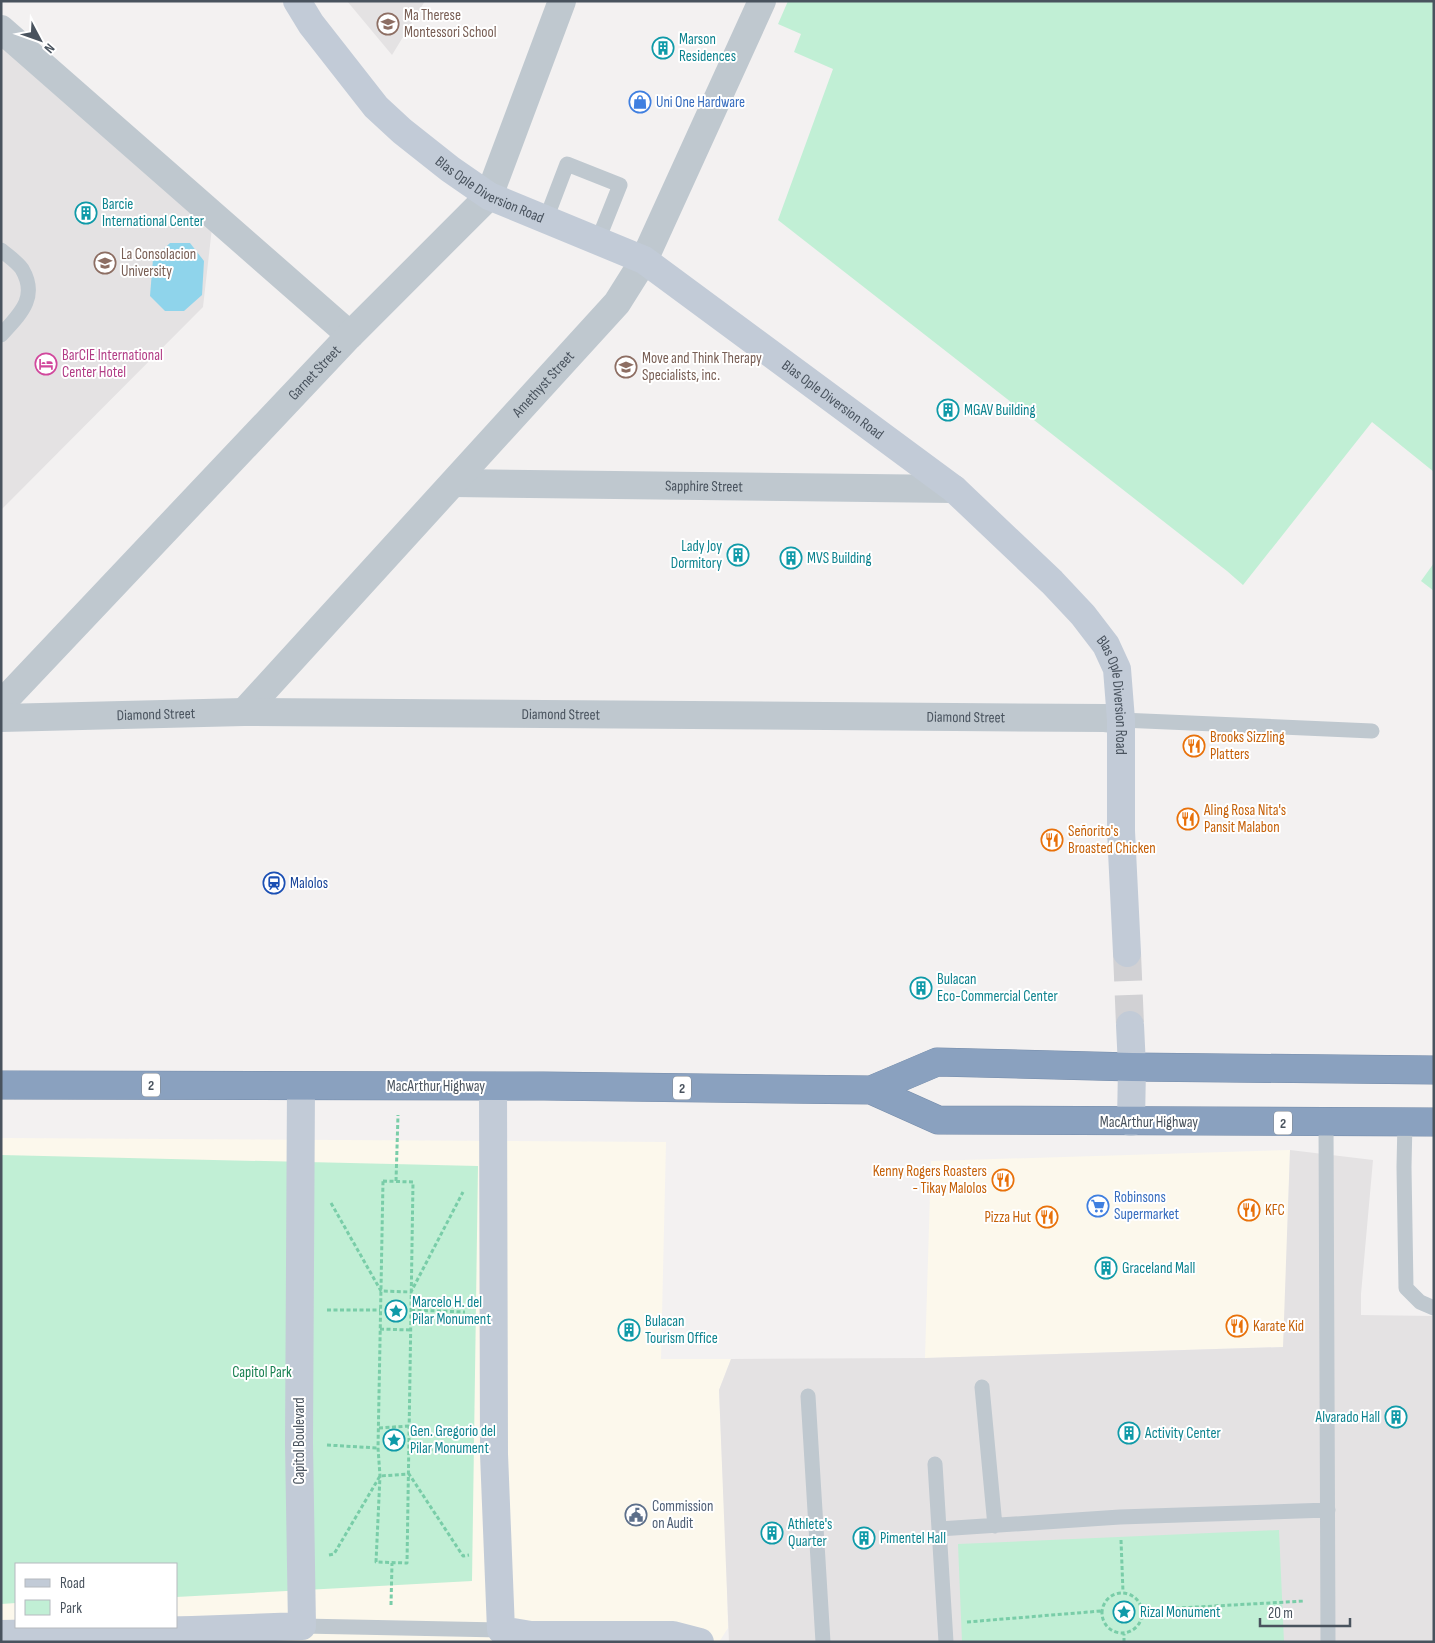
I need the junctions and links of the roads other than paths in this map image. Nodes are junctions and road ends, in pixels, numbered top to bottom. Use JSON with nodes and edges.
{"nodes":[{"id":1,"x":297,"y":1,"type":"edge"},
{"id":2,"x":562,"y":1,"type":"edge"},
{"id":3,"x":762,"y":1,"type":"edge"},
{"id":4,"x":1,"y":29,"type":"edge"},
{"id":5,"x":489,"y":196,"type":"junction"},
{"id":6,"x":546,"y":219,"type":"junction"},
{"id":7,"x":598,"y":240,"type":"junction"},
{"id":8,"x":1,"y":250,"type":"edge"},
{"id":9,"x":644,"y":260,"type":"junction"},
{"id":10,"x":1,"y":335,"type":"edge"},
{"id":11,"x":350,"y":335,"type":"junction"},
{"id":12,"x":454,"y":483,"type":"junction"},
{"id":13,"x":954,"y":489,"type":"junction"},
{"id":14,"x":1,"y":704,"type":"edge"},
{"id":15,"x":244,"y":712,"type":"junction"},
{"id":16,"x":1,"y":718,"type":"edge"},
{"id":17,"x":1121,"y":720,"type":"junction"},
{"id":18,"x":1372,"y":731,"type":"dead end"},
{"id":19,"x":1127,"y":952,"type":"tunnel mouth"},
{"id":20,"x":1130,"y":1025,"type":"tunnel mouth"},
{"id":21,"x":1132,"y":1066,"type":"junction"},
{"id":22,"x":1434,"y":1070,"type":"edge"},
{"id":23,"x":1,"y":1085,"type":"edge"},
{"id":24,"x":301,"y":1086,"type":"junction"},
{"id":25,"x":492,"y":1086,"type":"junction"},
{"id":26,"x":871,"y":1090,"type":"junction"},
{"id":27,"x":1405,"y":1121,"type":"junction"},
{"id":28,"x":1132,"y":1122,"type":"junction"},
{"id":29,"x":1434,"y":1122,"type":"edge"},
{"id":30,"x":1326,"y":1123,"type":"junction"},
{"id":31,"x":1434,"y":1308,"type":"edge"},
{"id":32,"x":982,"y":1387,"type":"dead end"},
{"id":33,"x":808,"y":1396,"type":"dead end"},
{"id":34,"x":935,"y":1464,"type":"dead end"},
{"id":35,"x":1328,"y":1510,"type":"junction"},
{"id":36,"x":995,"y":1526,"type":"junction"},
{"id":37,"x":939,"y":1529,"type":"junction"},
{"id":38,"x":302,"y":1626,"type":"junction"},
{"id":39,"x":501,"y":1630,"type":"junction"},
{"id":40,"x":1,"y":1634,"type":"edge"},
{"id":41,"x":192,"y":1636,"type":"edge"},
{"id":42,"x":700,"y":1642,"type":"edge"},
{"id":43,"x":823,"y":1642,"type":"edge"},
{"id":44,"x":946,"y":1642,"type":"edge"},
{"id":45,"x":1328,"y":1642,"type":"edge"}],
"edges":[{"from":1,"to":5,"type":"street","name":"Blas Ople Diversion Road"},
{"from":2,"to":5,"type":"street","name":"Garnet Street"},
{"from":3,"to":9,"type":"street","name":"Amethyst Street"},
{"from":4,"to":11,"type":"street"},
{"from":5,"to":6,"type":"street","name":"Blas Ople Diversion Road"},
{"from":5,"to":11,"type":"street","name":"Garnet Street"},
{"from":6,"to":7,"type":"street","name":"Blas Ople Diversion Road"},
{"from":6,"to":7,"type":"lane"},
{"from":7,"to":9,"type":"street","name":"Blas Ople Diversion Road"},
{"from":8,"to":10,"type":"lane"},
{"from":9,"to":12,"type":"street","name":"Amethyst Street"},
{"from":9,"to":13,"type":"street","name":"Blas Ople Diversion Road"},
{"from":11,"to":14,"type":"street","name":"Garnet Street"},
{"from":12,"to":13,"type":"street","name":"Sapphire Street"},
{"from":12,"to":15,"type":"street","name":"Amethyst Street"},
{"from":13,"to":17,"type":"street","name":"Blas Ople Diversion Road"},
{"from":15,"to":16,"type":"street","name":"Diamond Street"},
{"from":15,"to":17,"type":"street","name":"Diamond Street"},
{"from":17,"to":18,"type":"lane"},
{"from":17,"to":19,"type":"street","name":"Blas Ople Diversion Road"},
{"from":20,"to":21,"type":"street"},
{"from":21,"to":22,"type":"highway","name":"MacArthur Highway","number":"2"},
{"from":21,"to":26,"type":"highway","name":"MacArthur Highway","number":"2"},
{"from":21,"to":28,"type":"street"},
{"from":23,"to":24,"type":"highway","name":"MacArthur Highway","number":"2"},
{"from":24,"to":25,"type":"highway","name":"MacArthur Highway","number":"2"},
{"from":24,"to":38,"type":"street","name":"Capitol Boulevard"},
{"from":25,"to":26,"type":"highway","name":"MacArthur Highway","number":"2"},
{"from":25,"to":39,"type":"street"},
{"from":26,"to":28,"type":"highway","name":"MacArthur Highway","number":"2"},
{"from":27,"to":29,"type":"highway","name":"MacArthur Highway","number":"2"},
{"from":27,"to":30,"type":"highway","name":"MacArthur Highway","number":"2"},
{"from":27,"to":31,"type":"lane"},
{"from":28,"to":30,"type":"highway","name":"MacArthur Highway","number":"2"},
{"from":30,"to":35,"type":"lane"},
{"from":32,"to":36,"type":"lane"},
{"from":33,"to":43,"type":"lane"},
{"from":34,"to":37,"type":"lane"},
{"from":35,"to":36,"type":"lane"},
{"from":35,"to":45,"type":"lane"},
{"from":36,"to":37,"type":"lane"},
{"from":37,"to":44,"type":"lane"},
{"from":38,"to":39,"type":"lane"},
{"from":38,"to":41,"type":"street"},
{"from":39,"to":42,"type":"street"},
{"from":40,"to":41,"type":"street"}]}
